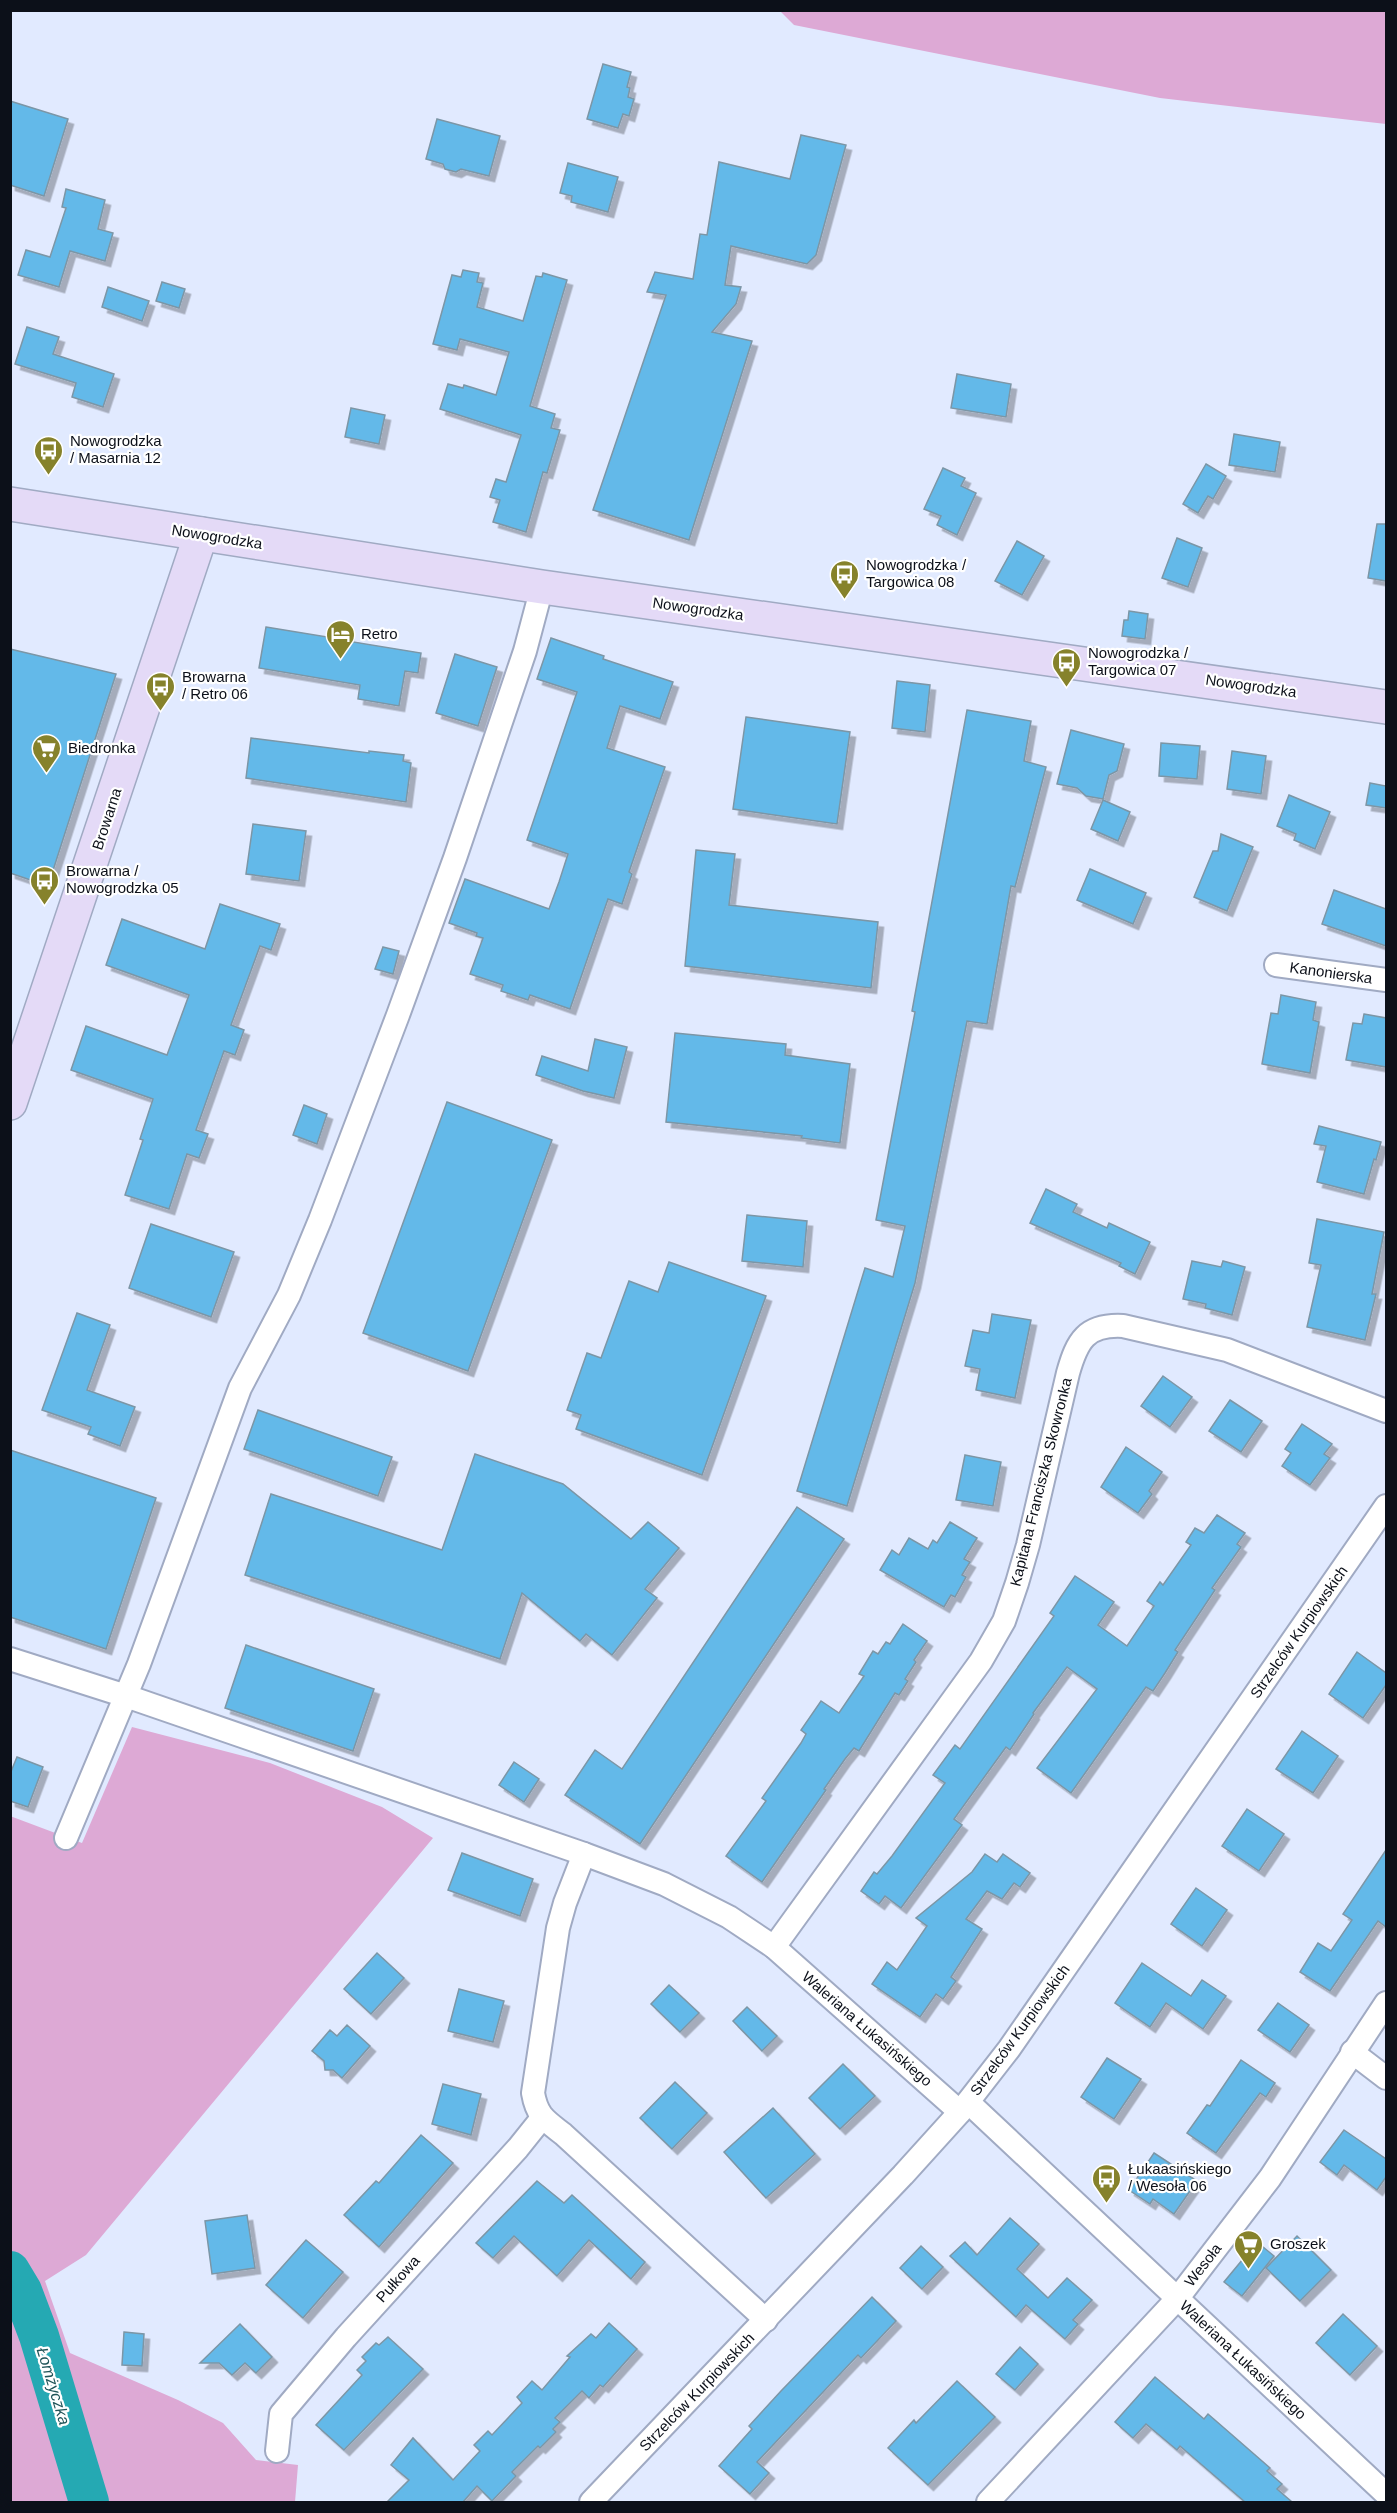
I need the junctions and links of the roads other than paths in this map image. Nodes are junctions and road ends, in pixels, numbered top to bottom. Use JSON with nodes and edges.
{"nodes":[{"id":1,"x":10,"y":504,"type":"edge"},
{"id":2,"x":201,"y":534,"type":"junction"},
{"id":3,"x":542,"y":587,"type":"junction"},
{"id":4,"x":1386,"y":707,"type":"edge"},
{"id":5,"x":1276,"y":965,"type":"dead end"},
{"id":6,"x":1386,"y":980,"type":"edge"},
{"id":7,"x":10,"y":1103,"type":"edge"},
{"id":8,"x":1386,"y":1411,"type":"edge"},
{"id":9,"x":1386,"y":1506,"type":"edge"},
{"id":10,"x":10,"y":1659,"type":"edge"},
{"id":11,"x":126,"y":1696,"type":"junction"},
{"id":12,"x":66,"y":1838,"type":"dead end"},
{"id":13,"x":584,"y":1854,"type":"junction"},
{"id":14,"x":774,"y":1947,"type":"junction"},
{"id":15,"x":1386,"y":2003,"type":"edge"},
{"id":16,"x":1352,"y":2052,"type":"junction"},
{"id":17,"x":1386,"y":2078,"type":"edge"},
{"id":18,"x":964,"y":2107,"type":"junction"},
{"id":19,"x":542,"y":2118,"type":"junction"},
{"id":20,"x":1177,"y":2299,"type":"junction"},
{"id":21,"x":766,"y":2320,"type":"junction"},
{"id":22,"x":278,"y":2451,"type":"dead end"},
{"id":23,"x":1386,"y":2494,"type":"edge"},
{"id":24,"x":591,"y":2502,"type":"edge"},
{"id":25,"x":988,"y":2502,"type":"edge"}],
"edges":[{"from":1,"to":2,"type":"main road","name":"Nowogrodzka"},
{"from":2,"to":3,"type":"main road","name":"Nowogrodzka"},
{"from":2,"to":7,"type":"main road","name":"Browarna"},
{"from":3,"to":4,"type":"main road","name":"Nowogrodzka"},
{"from":3,"to":11,"type":"street"},
{"from":5,"to":6,"type":"street","name":"Kanonierska"},
{"from":8,"to":14,"type":"street","name":"Kapitana Franciszka Skowronka"},
{"from":9,"to":18,"type":"street","name":"Strzelców Kurpiowskich"},
{"from":10,"to":11,"type":"street","name":"Waleriana Łukasińskiego"},
{"from":11,"to":12,"type":"street"},
{"from":11,"to":13,"type":"street","name":"Waleriana Łukasińskiego"},
{"from":13,"to":14,"type":"street","name":"Waleriana Łukasińskiego"},
{"from":13,"to":19,"type":"street"},
{"from":14,"to":18,"type":"street","name":"Waleriana Łukasińskiego"},
{"from":15,"to":16,"type":"street","name":"Wesoła"},
{"from":16,"to":17,"type":"street"},
{"from":16,"to":20,"type":"street","name":"Wesoła"},
{"from":18,"to":20,"type":"street","name":"Waleriana Łukasińskiego"},
{"from":18,"to":21,"type":"street","name":"Strzelców Kurpiowskich"},
{"from":19,"to":21,"type":"street"},
{"from":19,"to":22,"type":"street","name":"Pułkowa"},
{"from":20,"to":23,"type":"street","name":"Waleriana Łukasińskiego"},
{"from":20,"to":25,"type":"street","name":"Wesoła"},
{"from":21,"to":24,"type":"street","name":"Strzelców Kurpiowskich"}]}
